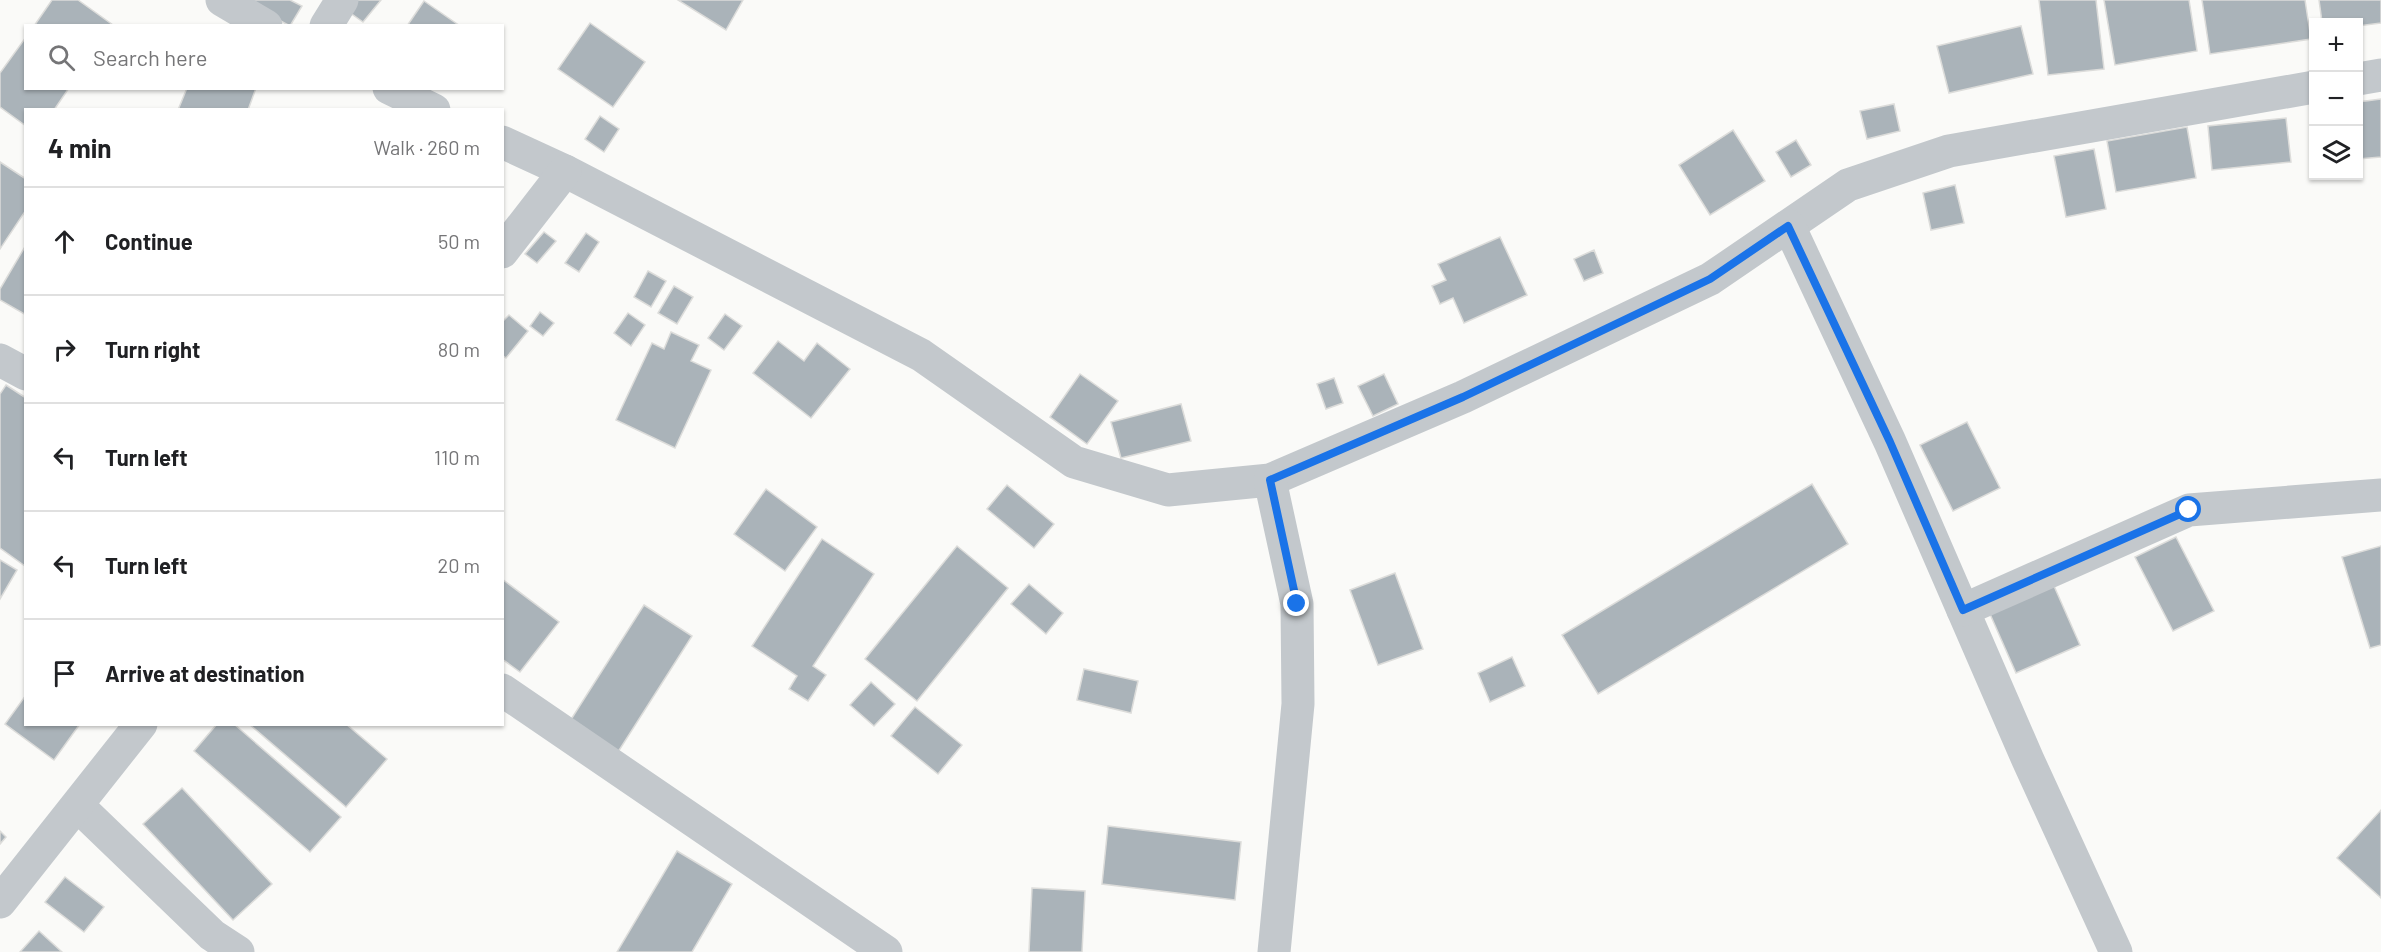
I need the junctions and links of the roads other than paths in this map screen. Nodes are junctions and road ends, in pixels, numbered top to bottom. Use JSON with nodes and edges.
{"nodes":[{"id":1,"x":222,"y":0,"type":"edge"},
{"id":2,"x":342,"y":0,"type":"edge"},
{"id":3,"x":263,"y":24,"type":"edge"},
{"id":4,"x":327,"y":24,"type":"edge"},
{"id":5,"x":2381,"y":75,"type":"edge"},
{"id":6,"x":2363,"y":78,"type":"edge"},
{"id":7,"x":2309,"y":88,"type":"edge"},
{"id":8,"x":393,"y":90,"type":"edge"},
{"id":9,"x":430,"y":108,"type":"edge"},
{"id":10,"x":504,"y":143,"type":"edge"},
{"id":11,"x":565,"y":171,"type":"junction"},
{"id":12,"x":1788,"y":226,"type":"junction"},
{"id":13,"x":504,"y":249,"type":"edge"},
{"id":14,"x":0,"y":360,"type":"edge"},
{"id":15,"x":24,"y":373,"type":"edge"},
{"id":16,"x":1270,"y":480,"type":"junction"},
{"id":17,"x":2381,"y":495,"type":"edge"},
{"id":18,"x":1963,"y":610,"type":"junction"},
{"id":19,"x":504,"y":691,"type":"edge"},
{"id":20,"x":139,"y":726,"type":"edge"},
{"id":21,"x":78,"y":806,"type":"junction"},
{"id":22,"x":0,"y":902,"type":"edge"},
{"id":23,"x":238,"y":952,"type":"edge"},
{"id":24,"x":886,"y":952,"type":"edge"},
{"id":25,"x":1274,"y":952,"type":"edge"},
{"id":26,"x":2116,"y":952,"type":"edge"}],
"edges":[{"from":1,"to":3,"type":"street"},
{"from":2,"to":4,"type":"street"},
{"from":5,"to":6,"type":"street"},
{"from":7,"to":12,"type":"street"},
{"from":8,"to":9,"type":"street"},
{"from":10,"to":11,"type":"street"},
{"from":11,"to":13,"type":"street"},
{"from":11,"to":16,"type":"street"},
{"from":12,"to":16,"type":"street"},
{"from":12,"to":18,"type":"street"},
{"from":14,"to":15,"type":"street"},
{"from":16,"to":25,"type":"street"},
{"from":17,"to":18,"type":"street"},
{"from":18,"to":26,"type":"street"},
{"from":19,"to":24,"type":"street"},
{"from":20,"to":21,"type":"street"},
{"from":21,"to":22,"type":"street"},
{"from":21,"to":23,"type":"street"}]}
